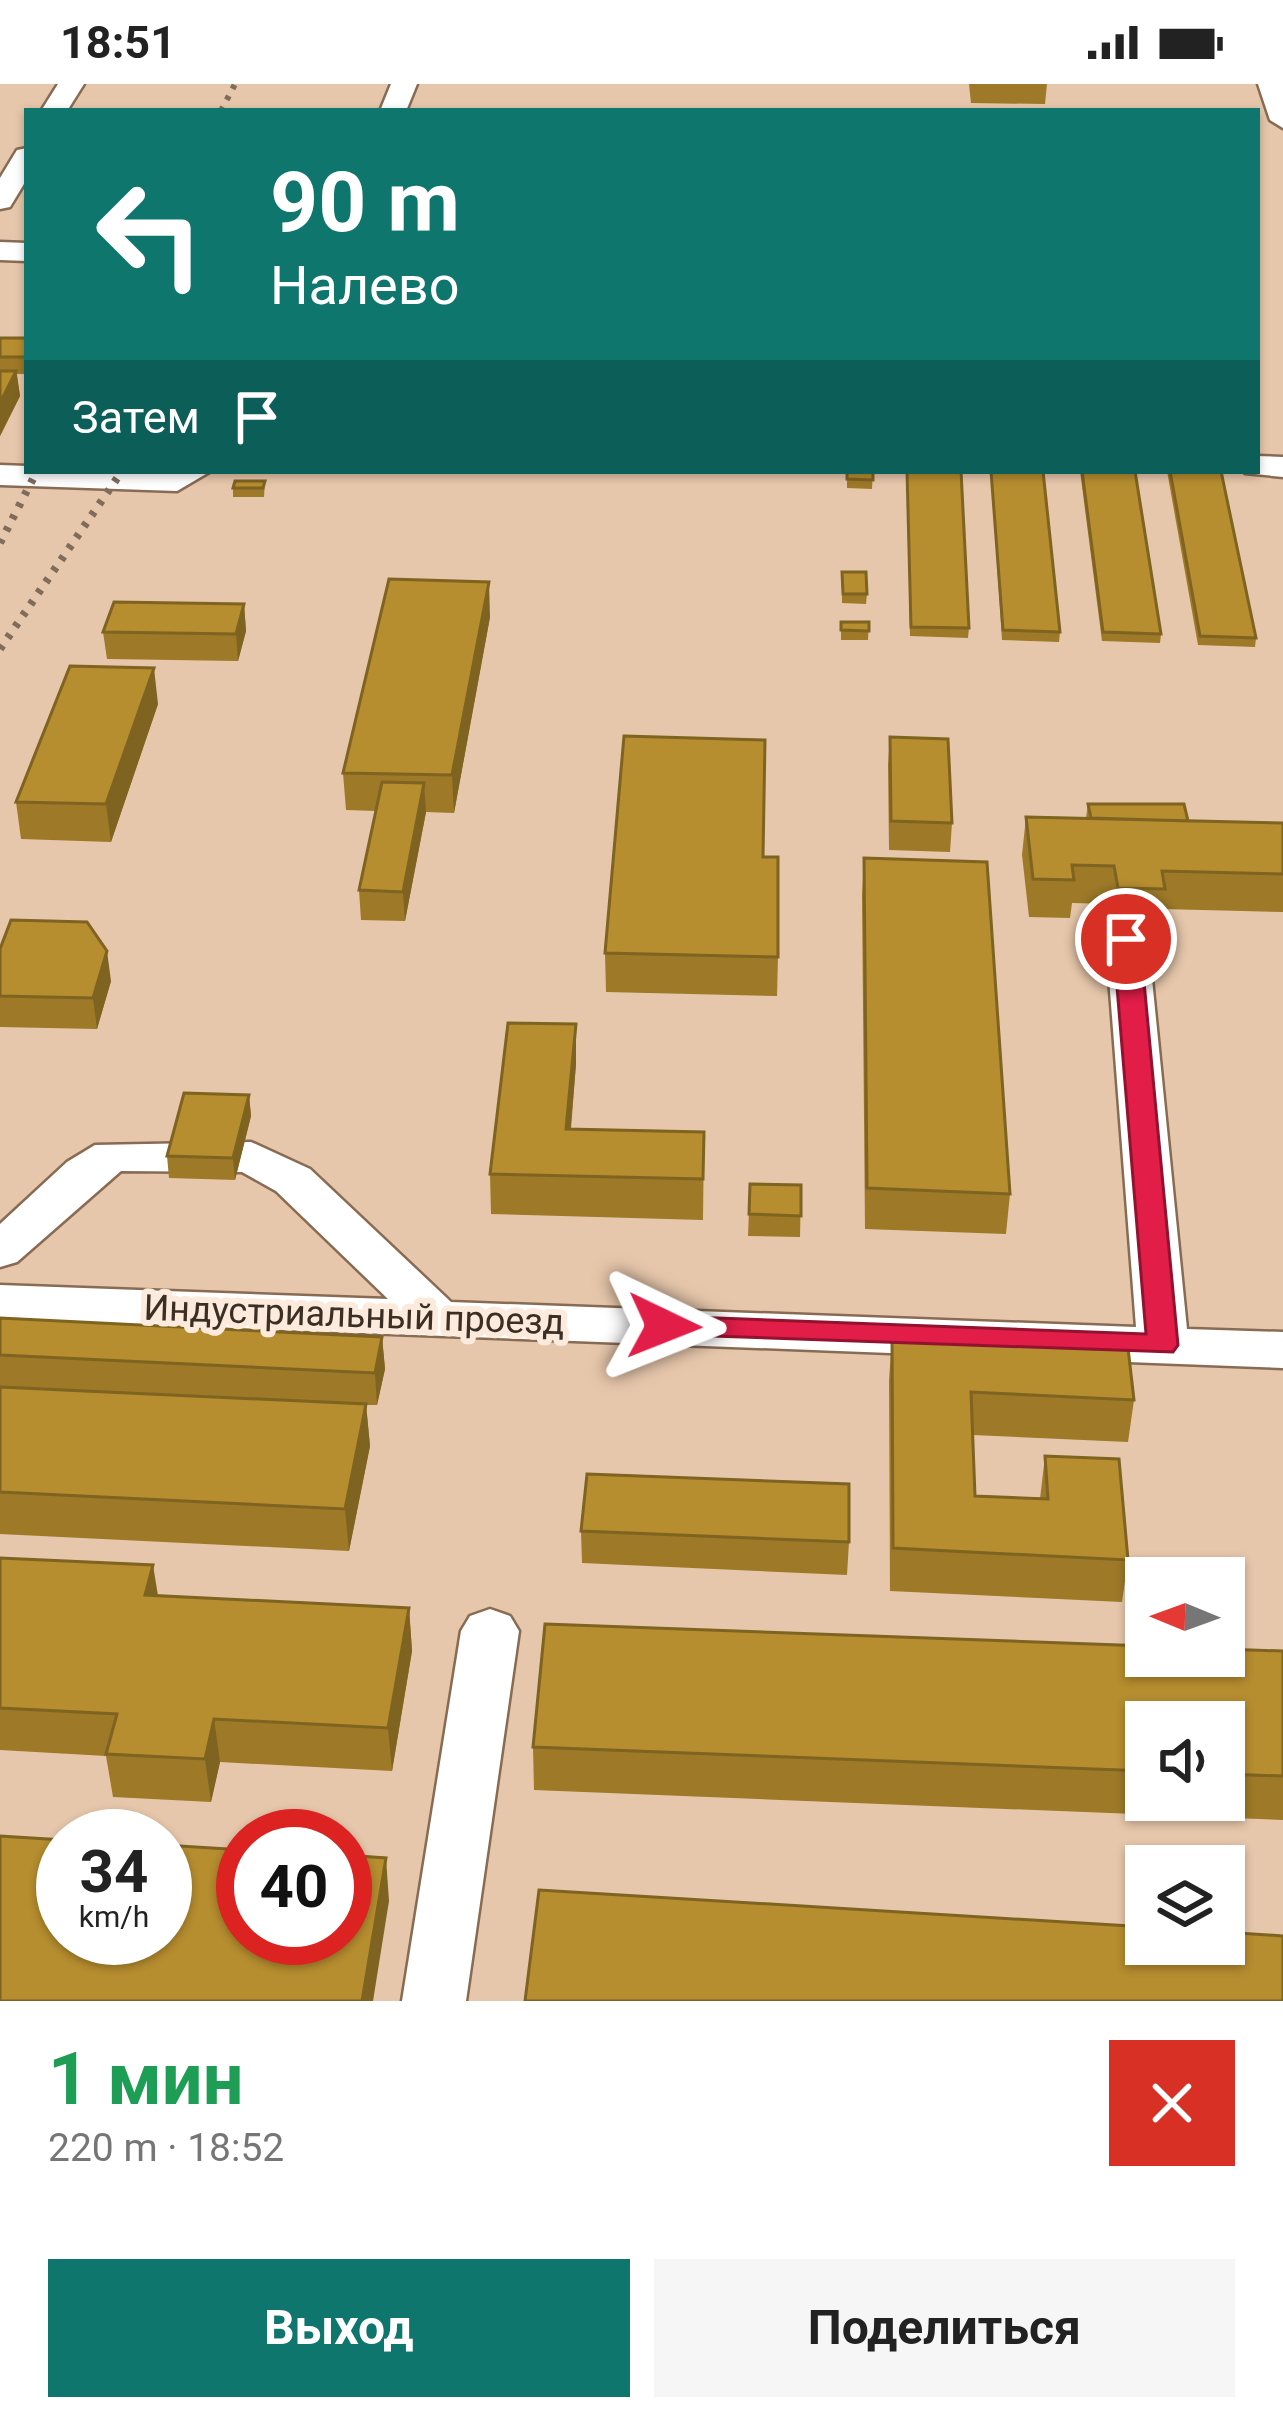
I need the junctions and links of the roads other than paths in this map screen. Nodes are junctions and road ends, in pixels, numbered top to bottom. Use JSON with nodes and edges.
{"nodes":[{"id":1,"x":1271,"y":84,"type":"edge"},
{"id":2,"x":1283,"y":120,"type":"edge"},
{"id":3,"x":189,"y":474,"type":"edge"},
{"id":4,"x":0,"y":475,"type":"edge"},
{"id":5,"x":1126,"y":939,"type":"dead end"},
{"id":6,"x":0,"y":1251,"type":"edge"},
{"id":7,"x":0,"y":1302,"type":"edge"},
{"id":8,"x":438,"y":1318,"type":"junction"},
{"id":9,"x":1162,"y":1345,"type":"junction"},
{"id":10,"x":1283,"y":1350,"type":"edge"},
{"id":11,"x":490,"y":1631,"type":"dead end"},
{"id":12,"x":434,"y":2001,"type":"edge"}],
"edges":[{"from":1,"to":2,"type":"street"},
{"from":3,"to":4,"type":"street"},
{"from":5,"to":9,"type":"street"},
{"from":6,"to":8,"type":"street"},
{"from":7,"to":8,"type":"street","name":"Индустриальный проезд"},
{"from":8,"to":9,"type":"street","name":"Индустриальный проезд"},
{"from":9,"to":10,"type":"street","name":"Индустриальный проезд"},
{"from":11,"to":12,"type":"street"}]}
